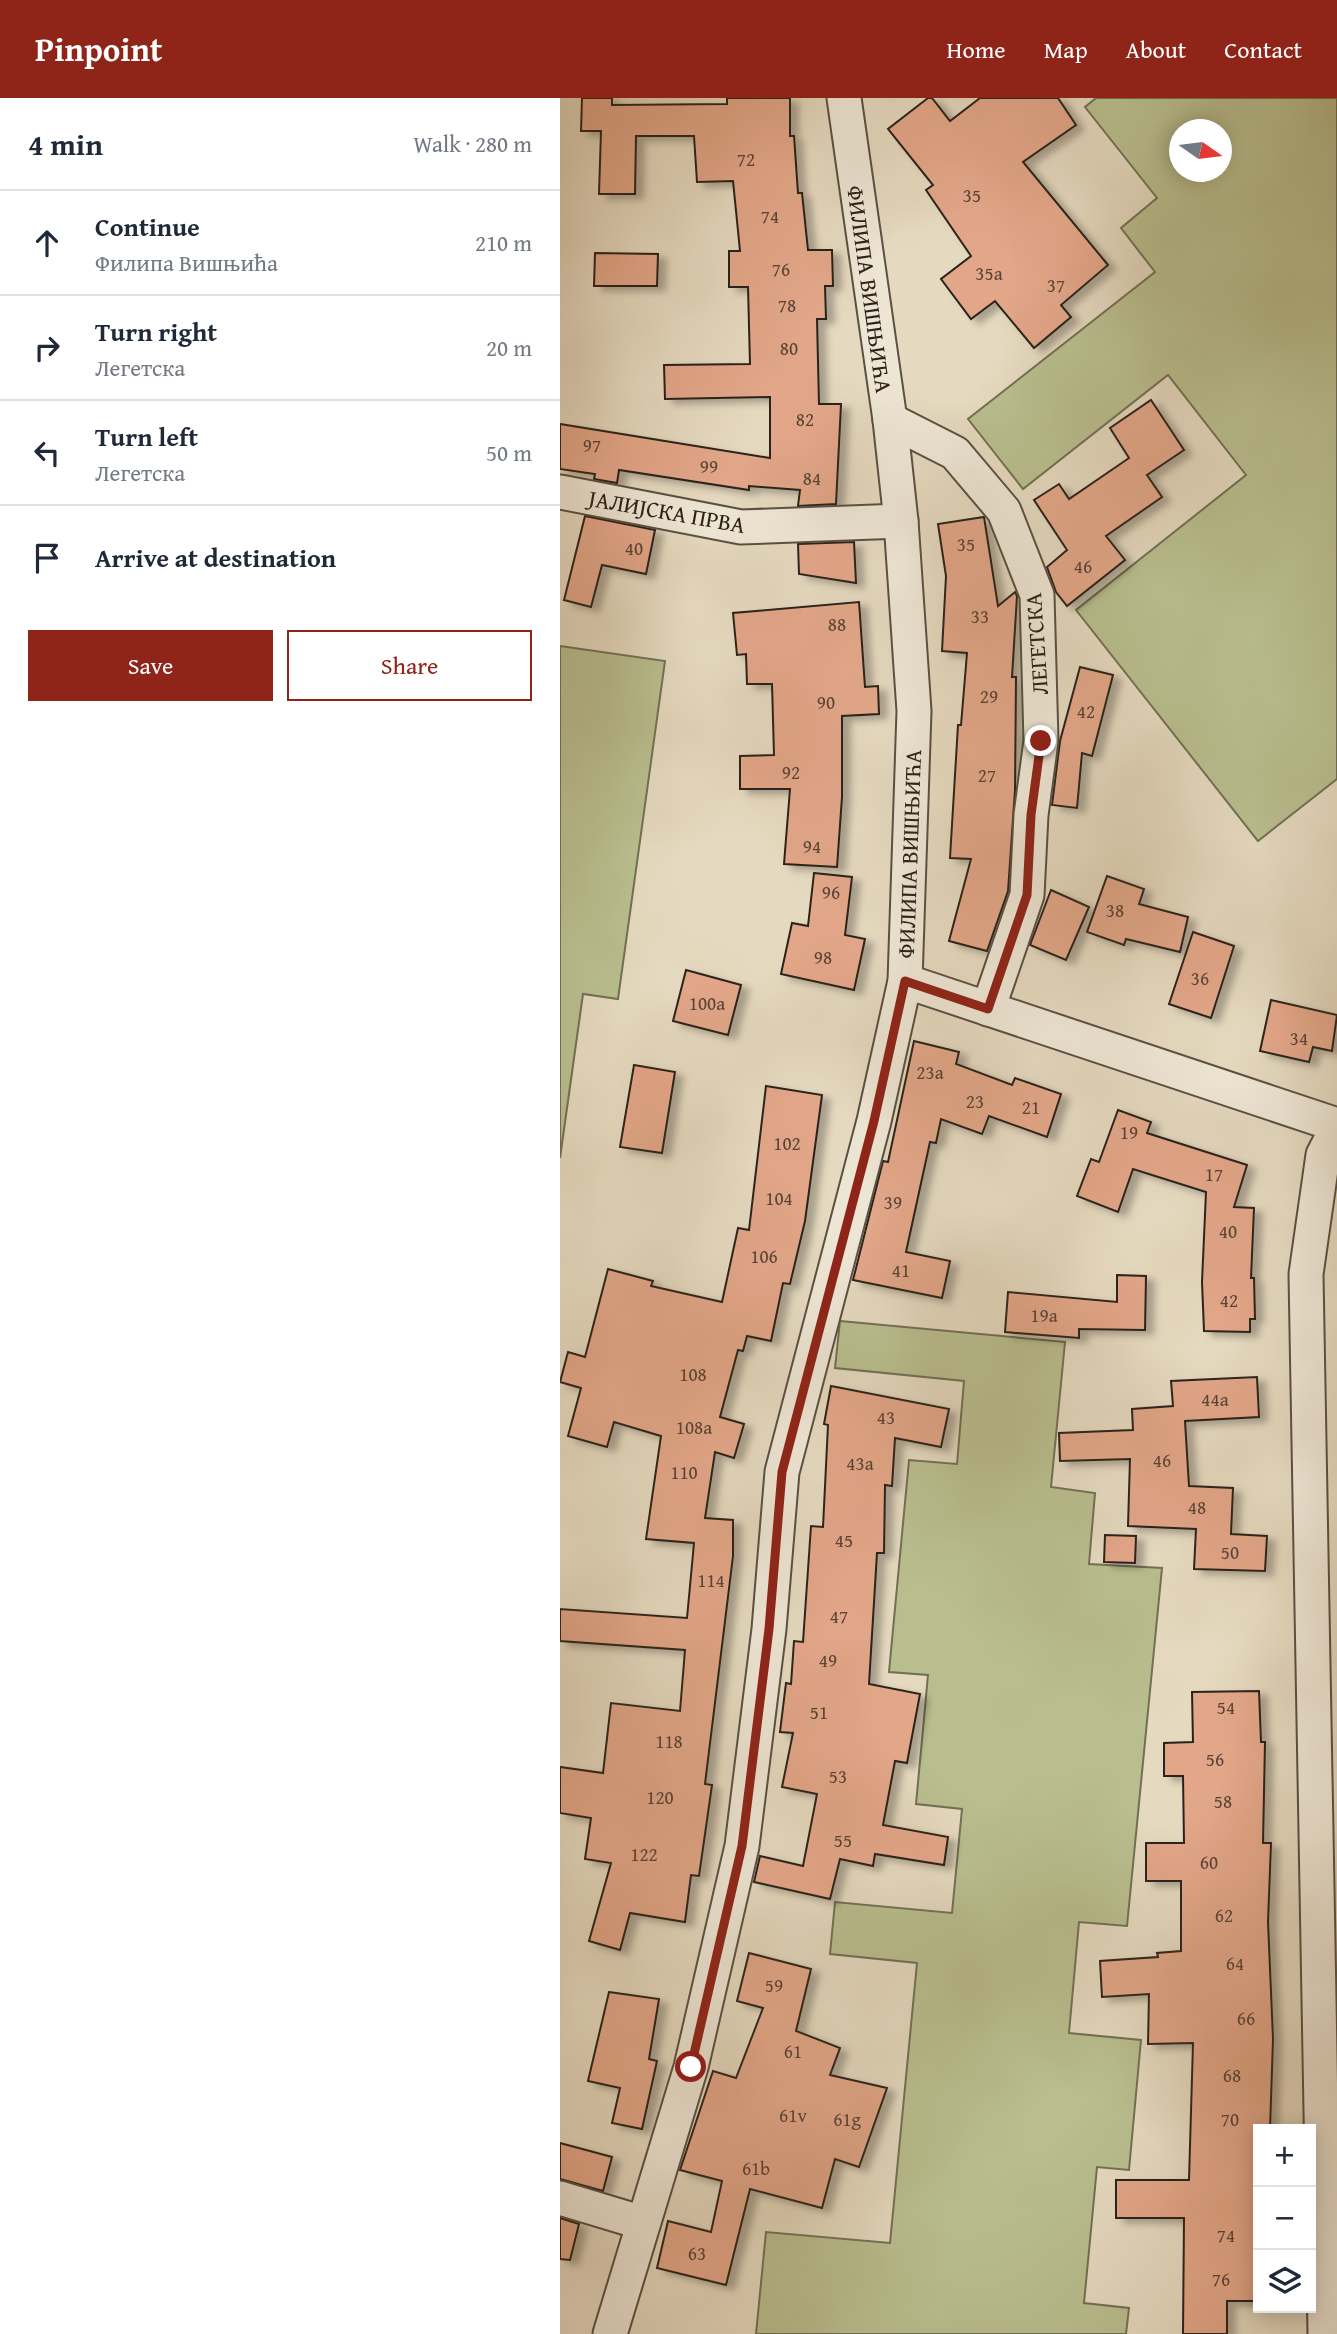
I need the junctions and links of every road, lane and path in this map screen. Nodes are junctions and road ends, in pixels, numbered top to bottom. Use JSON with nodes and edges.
{"nodes":[{"id":1,"x":844,"y":98,"type":"edge"},
{"id":2,"x":890,"y":420,"type":"junction"},
{"id":3,"x":560,"y":492,"type":"edge"},
{"id":4,"x":901,"y":522,"type":"junction"},
{"id":5,"x":905,"y":981,"type":"junction"},
{"id":6,"x":988,"y":1009,"type":"junction"},
{"id":7,"x":1337,"y":1127,"type":"edge"},
{"id":8,"x":560,"y":2199,"type":"edge"},
{"id":9,"x":643,"y":2223,"type":"junction"},
{"id":10,"x":610,"y":2334,"type":"edge"},
{"id":11,"x":1325,"y":2334,"type":"edge"}],
"edges":[{"from":1,"to":2,"type":"street","name":"ФИЛИПА ВИШЊИЋА"},
{"from":2,"to":4,"type":"street","name":"ФИЛИПА ВИШЊИЋА"},
{"from":2,"to":6,"type":"street","name":"ЛЕГЕТСКА"},
{"from":3,"to":4,"type":"street","name":"ЈАЛИЈСКА ПРВА"},
{"from":4,"to":5,"type":"street","name":"ФИЛИПА ВИШЊИЋА"},
{"from":5,"to":6,"type":"street"},
{"from":5,"to":9,"type":"street","name":"ФИЛИПА ВИШЊИЋА"},
{"from":6,"to":7,"type":"street"},
{"from":7,"to":11,"type":"street"},
{"from":8,"to":9,"type":"street"},
{"from":9,"to":10,"type":"street","name":"ФИЛИПА ВИШЊИЋА"}]}
